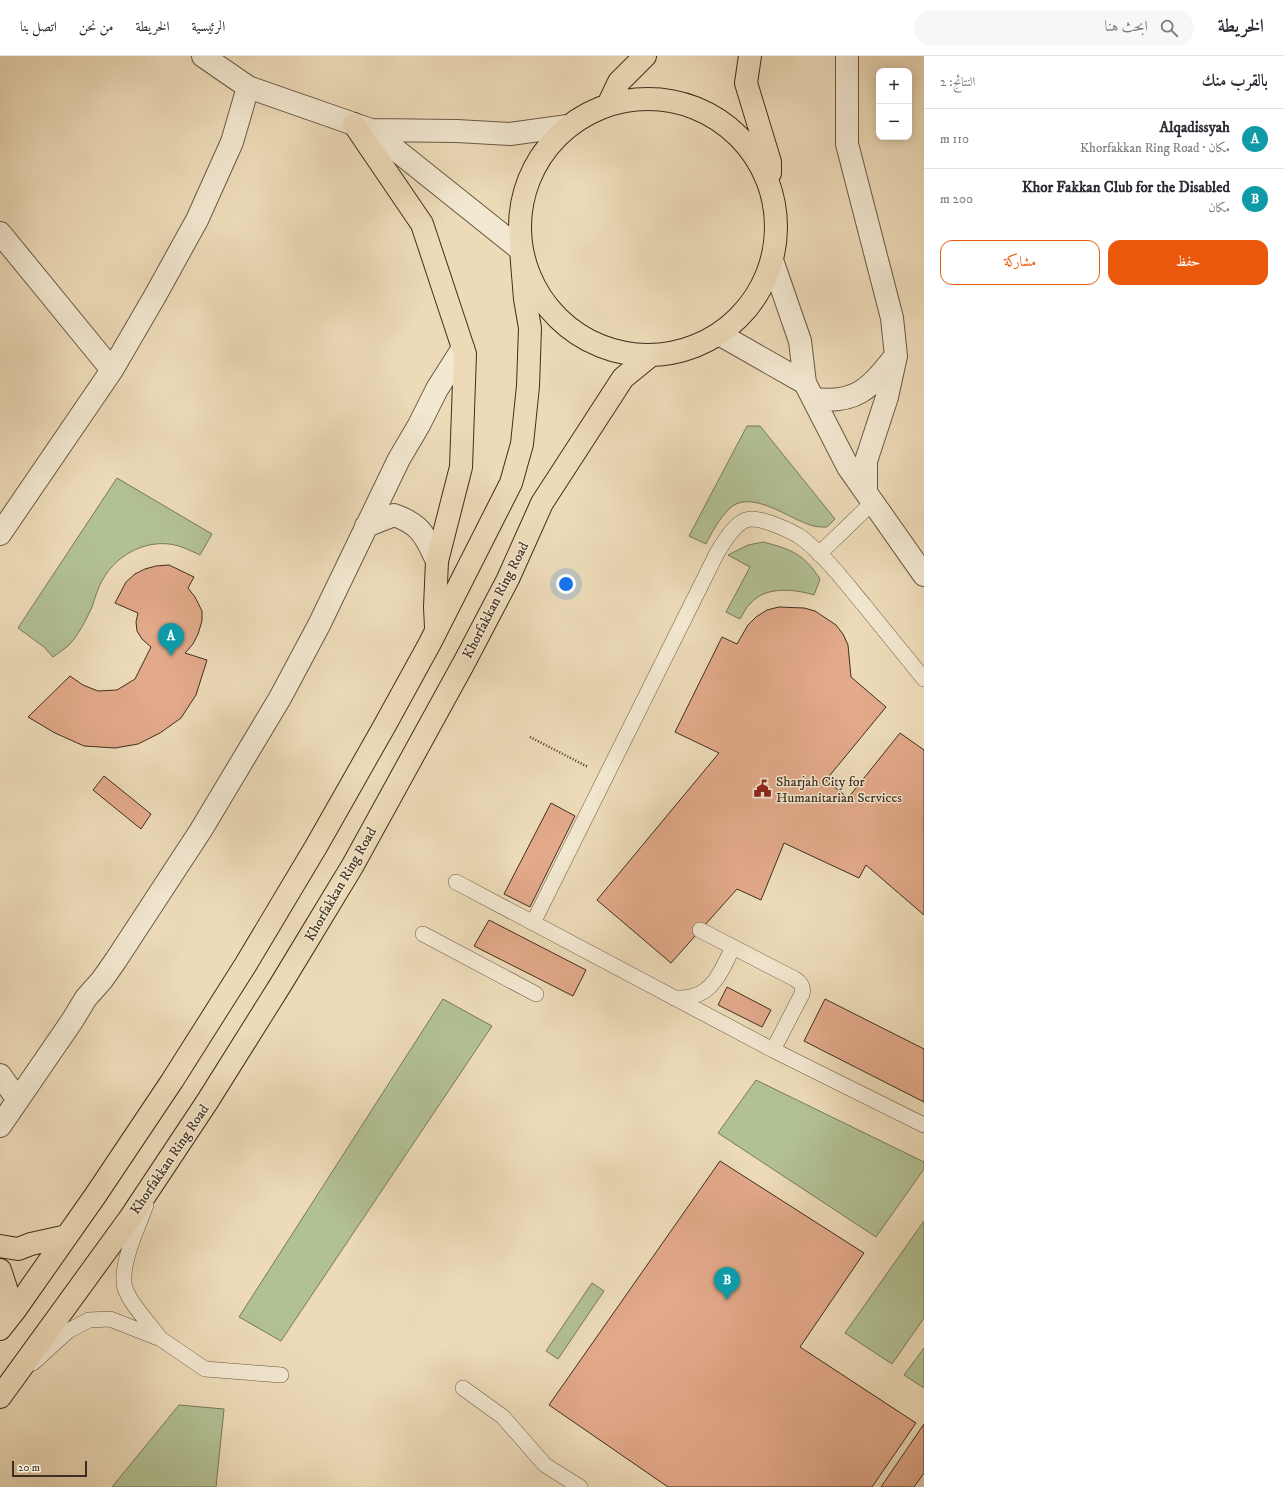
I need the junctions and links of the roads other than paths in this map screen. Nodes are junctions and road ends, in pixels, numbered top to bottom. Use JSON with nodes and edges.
{"nodes":[{"id":1,"x":203,"y":56,"type":"edge"},
{"id":2,"x":645,"y":56,"type":"edge"},
{"id":3,"x":750,"y":56,"type":"edge"},
{"id":4,"x":847,"y":56,"type":"edge"},
{"id":5,"x":248,"y":87,"type":"junction"},
{"id":6,"x":608,"y":105,"type":"junction"},
{"id":7,"x":568,"y":126,"type":"junction"},
{"id":8,"x":363,"y":127,"type":"junction"},
{"id":9,"x":770,"y":189,"type":"junction"},
{"id":10,"x":0,"y":233,"type":"edge"},
{"id":11,"x":521,"y":250,"type":"junction"},
{"id":12,"x":772,"y":260,"type":"junction"},
{"id":13,"x":719,"y":334,"type":"junction"},
{"id":14,"x":463,"y":348,"type":"junction"},
{"id":15,"x":650,"y":356,"type":"junction"},
{"id":16,"x":896,"y":356,"type":"junction"},
{"id":17,"x":112,"y":370,"type":"junction"},
{"id":18,"x":809,"y":391,"type":"junction"},
{"id":19,"x":869,"y":497,"type":"junction"},
{"id":20,"x":366,"y":526,"type":"junction"},
{"id":21,"x":0,"y":534,"type":"edge"},
{"id":22,"x":819,"y":554,"type":"junction"},
{"id":23,"x":437,"y":561,"type":"junction"},
{"id":24,"x":924,"y":575,"type":"edge"},
{"id":25,"x":436,"y":630,"type":"junction"},
{"id":26,"x":924,"y":679,"type":"edge"},
{"id":27,"x":456,"y":882,"type":"dead end"},
{"id":28,"x":533,"y":923,"type":"junction"},
{"id":29,"x":700,"y":930,"type":"dead end"},
{"id":30,"x":423,"y":934,"type":"dead end"},
{"id":31,"x":733,"y":947,"type":"junction"},
{"id":32,"x":536,"y":994,"type":"dead end"},
{"id":33,"x":674,"y":998,"type":"junction"},
{"id":34,"x":773,"y":1050,"type":"junction"},
{"id":35,"x":0,"y":1075,"type":"edge"},
{"id":36,"x":18,"y":1100,"type":"junction"},
{"id":37,"x":924,"y":1124,"type":"edge"},
{"id":38,"x":0,"y":1126,"type":"edge"},
{"id":39,"x":158,"y":1176,"type":"junction"},
{"id":40,"x":67,"y":1236,"type":"junction"},
{"id":41,"x":0,"y":1246,"type":"edge"},
{"id":42,"x":0,"y":1270,"type":"edge"},
{"id":43,"x":3,"y":1326,"type":"edge"},
{"id":44,"x":161,"y":1339,"type":"junction"},
{"id":45,"x":281,"y":1375,"type":"dead end"},
{"id":46,"x":463,"y":1388,"type":"dead end"},
{"id":47,"x":4,"y":1391,"type":"edge"},
{"id":48,"x":580,"y":1487,"type":"edge"}],
"edges":[{"from":1,"to":5,"type":"street"},
{"from":2,"to":6,"type":"highway"},
{"from":3,"to":9,"type":"highway"},
{"from":4,"to":16,"type":"street"},
{"from":5,"to":8,"type":"street"},
{"from":5,"to":17,"type":"street"},
{"from":6,"to":7,"type":"highway"},
{"from":6,"to":9,"type":"highway"},
{"from":7,"to":8,"type":"street"},
{"from":7,"to":11,"type":"highway"},
{"from":8,"to":11,"type":"street"},
{"from":8,"to":14,"type":"highway"},
{"from":9,"to":12,"type":"highway"},
{"from":10,"to":17,"type":"street"},
{"from":11,"to":15,"type":"highway"},
{"from":11,"to":25,"type":"highway"},
{"from":12,"to":13,"type":"highway"},
{"from":12,"to":18,"type":"street"},
{"from":13,"to":15,"type":"highway"},
{"from":13,"to":18,"type":"street"},
{"from":14,"to":20,"type":"street"},
{"from":14,"to":23,"type":"highway"},
{"from":15,"to":39,"type":"highway","name":"Khorfakkan Ring Road"},
{"from":16,"to":18,"type":"street"},
{"from":16,"to":19,"type":"street"},
{"from":17,"to":21,"type":"street"},
{"from":18,"to":19,"type":"street"},
{"from":19,"to":22,"type":"lane"},
{"from":19,"to":24,"type":"street"},
{"from":20,"to":23,"type":"street"},
{"from":20,"to":36,"type":"street"},
{"from":22,"to":26,"type":"lane"},
{"from":22,"to":28,"type":"lane"},
{"from":23,"to":25,"type":"highway"},
{"from":25,"to":40,"type":"highway"},
{"from":27,"to":28,"type":"lane"},
{"from":28,"to":33,"type":"lane"},
{"from":29,"to":31,"type":"lane"},
{"from":30,"to":32,"type":"lane"},
{"from":31,"to":33,"type":"lane"},
{"from":31,"to":34,"type":"lane"},
{"from":33,"to":34,"type":"lane"},
{"from":34,"to":37,"type":"lane"},
{"from":35,"to":36,"type":"street"},
{"from":36,"to":38,"type":"street"},
{"from":39,"to":44,"type":"lane"},
{"from":39,"to":47,"type":"highway","name":"Khorfakkan Ring Road"},
{"from":40,"to":41,"type":"highway"},
{"from":40,"to":43,"type":"highway"},
{"from":42,"to":43,"type":"highway"},
{"from":44,"to":45,"type":"lane"},
{"from":44,"to":47,"type":"lane"},
{"from":46,"to":48,"type":"lane"}]}
